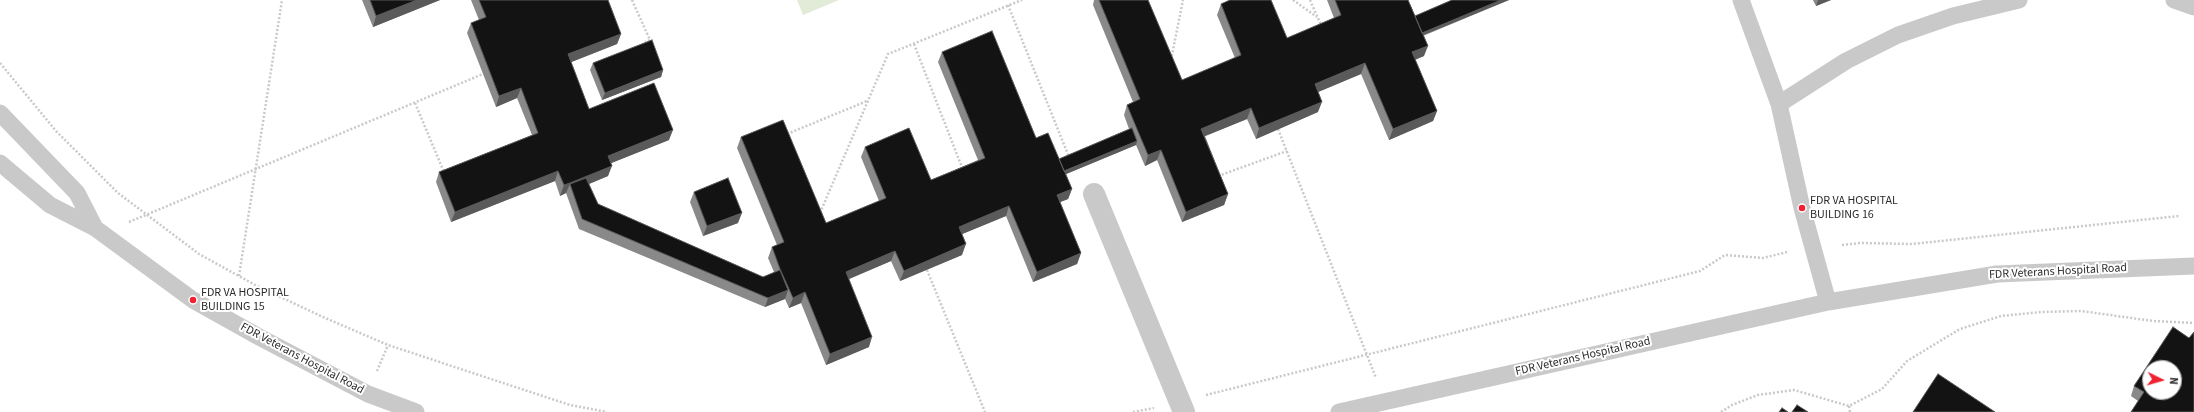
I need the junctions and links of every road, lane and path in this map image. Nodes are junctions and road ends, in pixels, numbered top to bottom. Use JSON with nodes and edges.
{"nodes":[{"id":1,"x":282,"y":0,"type":"edge"},
{"id":2,"x":632,"y":0,"type":"edge"},
{"id":3,"x":1022,"y":0,"type":"edge"},
{"id":4,"x":1183,"y":0,"type":"edge"},
{"id":5,"x":1293,"y":0,"type":"edge"},
{"id":6,"x":1310,"y":0,"type":"edge"},
{"id":7,"x":1741,"y":0,"type":"edge"},
{"id":8,"x":2019,"y":0,"type":"edge"},
{"id":9,"x":2174,"y":0,"type":"edge"},
{"id":10,"x":1008,"y":6,"type":"junction"},
{"id":11,"x":2194,"y":7,"type":"edge"},
{"id":12,"x":1318,"y":17,"type":"junction"},
{"id":13,"x":1324,"y":31,"type":"edge"},
{"id":14,"x":644,"y":43,"type":"edge"},
{"id":15,"x":914,"y":44,"type":"junction"},
{"id":16,"x":1168,"y":53,"type":"edge"},
{"id":17,"x":1172,"y":60,"type":"junction"},
{"id":18,"x":0,"y":63,"type":"edge"},
{"id":19,"x":1171,"y":65,"type":"edge"},
{"id":20,"x":483,"y":74,"type":"edge"},
{"id":21,"x":868,"y":101,"type":"junction"},
{"id":22,"x":415,"y":103,"type":"junction"},
{"id":23,"x":1779,"y":104,"type":"junction"},
{"id":24,"x":0,"y":113,"type":"edge"},
{"id":25,"x":1278,"y":129,"type":"edge"},
{"id":26,"x":782,"y":136,"type":"edge"},
{"id":27,"x":1287,"y":151,"type":"junction"},
{"id":28,"x":1070,"y":158,"type":"edge"},
{"id":29,"x":0,"y":163,"type":"edge"},
{"id":30,"x":257,"y":168,"type":"junction"},
{"id":31,"x":966,"y":175,"type":"edge"},
{"id":32,"x":447,"y":178,"type":"edge"},
{"id":33,"x":1214,"y":178,"type":"edge"},
{"id":34,"x":1094,"y":194,"type":"dead end"},
{"id":35,"x":146,"y":214,"type":"junction"},
{"id":36,"x":820,"y":214,"type":"edge"},
{"id":37,"x":2179,"y":216,"type":"dead end"},
{"id":38,"x":128,"y":223,"type":"dead end"},
{"id":39,"x":95,"y":228,"type":"junction"},
{"id":40,"x":1842,"y":245,"type":"dead end"},
{"id":41,"x":1785,"y":246,"type":"dead end"},
{"id":42,"x":2194,"y":266,"type":"edge"},
{"id":43,"x":927,"y":270,"type":"edge"},
{"id":44,"x":240,"y":276,"type":"junction"},
{"id":45,"x":1828,"y":302,"type":"junction"},
{"id":46,"x":2194,"y":323,"type":"edge"},
{"id":47,"x":388,"y":345,"type":"junction"},
{"id":48,"x":1368,"y":354,"type":"junction"},
{"id":49,"x":380,"y":365,"type":"dead end"},
{"id":50,"x":1377,"y":380,"type":"dead end"},
{"id":51,"x":1200,"y":397,"type":"dead end"},
{"id":52,"x":1849,"y":406,"type":"junction"},
{"id":53,"x":416,"y":412,"type":"edge"},
{"id":54,"x":607,"y":412,"type":"edge"},
{"id":55,"x":985,"y":412,"type":"edge"},
{"id":56,"x":1184,"y":412,"type":"edge"},
{"id":57,"x":1339,"y":412,"type":"edge"},
{"id":58,"x":1721,"y":412,"type":"edge"},
{"id":59,"x":1850,"y":412,"type":"edge"}],
"edges":[{"from":1,"to":30,"type":"path"},
{"from":2,"to":14,"type":"path"},
{"from":3,"to":10,"type":"path"},
{"from":4,"to":17,"type":"path"},
{"from":5,"to":12,"type":"path"},
{"from":6,"to":12,"type":"path"},
{"from":7,"to":23,"type":"lane"},
{"from":8,"to":23,"type":"lane"},
{"from":9,"to":11,"type":"lane"},
{"from":10,"to":15,"type":"path"},
{"from":10,"to":28,"type":"path"},
{"from":12,"to":13,"type":"path"},
{"from":15,"to":21,"type":"path"},
{"from":15,"to":31,"type":"path"},
{"from":16,"to":17,"type":"path"},
{"from":17,"to":19,"type":"path"},
{"from":18,"to":35,"type":"path"},
{"from":20,"to":22,"type":"path"},
{"from":21,"to":26,"type":"path"},
{"from":21,"to":36,"type":"path"},
{"from":22,"to":30,"type":"path"},
{"from":22,"to":32,"type":"path"},
{"from":23,"to":45,"type":"lane"},
{"from":24,"to":39,"type":"lane","name":"FDR Veterans Hospital Road"},
{"from":25,"to":27,"type":"path"},
{"from":27,"to":33,"type":"path"},
{"from":27,"to":48,"type":"path"},
{"from":29,"to":39,"type":"lane","name":"FDR Veterans Hospital Road"},
{"from":30,"to":35,"type":"path"},
{"from":30,"to":44,"type":"path"},
{"from":34,"to":56,"type":"street"},
{"from":35,"to":38,"type":"path"},
{"from":35,"to":44,"type":"path"},
{"from":37,"to":40,"type":"path"},
{"from":39,"to":53,"type":"lane","name":"FDR Veterans Hospital Road"},
{"from":41,"to":48,"type":"path"},
{"from":42,"to":45,"type":"lane","name":"FDR Veterans Hospital Road"},
{"from":43,"to":55,"type":"path"},
{"from":44,"to":47,"type":"path"},
{"from":45,"to":57,"type":"lane","name":"FDR Veterans Hospital Road"},
{"from":46,"to":52,"type":"path"},
{"from":47,"to":49,"type":"path"},
{"from":47,"to":54,"type":"path"},
{"from":48,"to":50,"type":"path"},
{"from":48,"to":51,"type":"path"},
{"from":52,"to":58,"type":"path"},
{"from":52,"to":59,"type":"path"}]}
